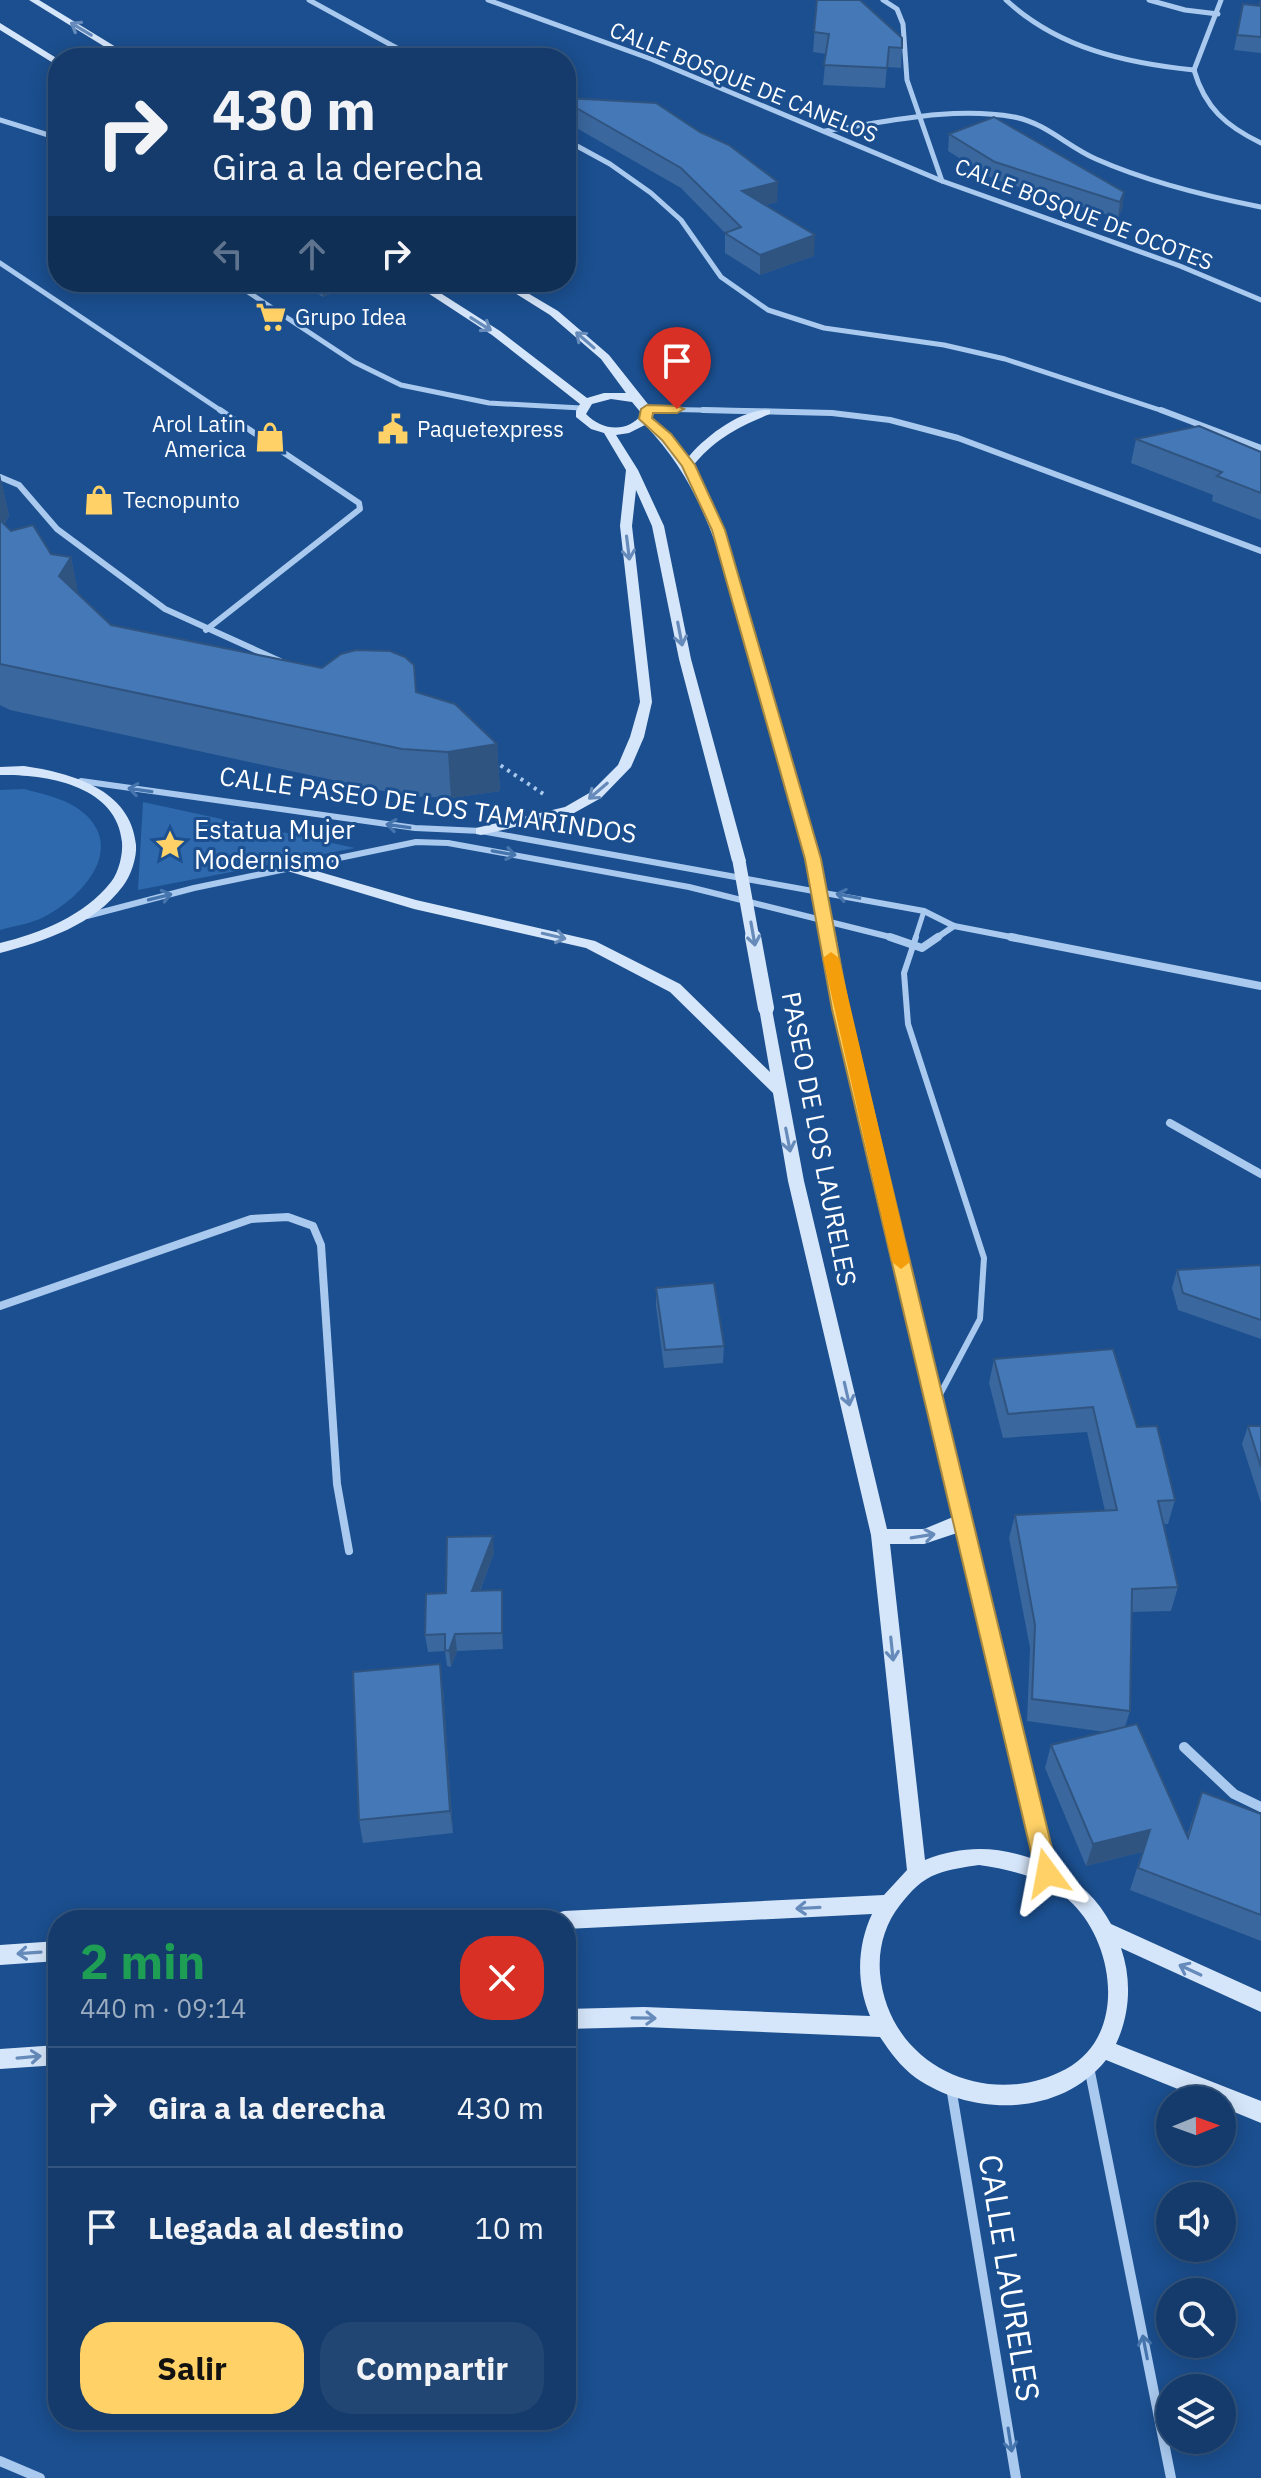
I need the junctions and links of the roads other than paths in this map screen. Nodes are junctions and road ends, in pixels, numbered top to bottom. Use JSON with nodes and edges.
{"nodes":[{"id":1,"x":33,"y":0,"type":"edge"},
{"id":2,"x":309,"y":0,"type":"edge"},
{"id":3,"x":488,"y":0,"type":"edge"},
{"id":4,"x":883,"y":0,"type":"edge"},
{"id":5,"x":1006,"y":0,"type":"edge"},
{"id":6,"x":1149,"y":0,"type":"edge"},
{"id":7,"x":1221,"y":0,"type":"edge"},
{"id":8,"x":1218,"y":14,"type":"junction"},
{"id":9,"x":0,"y":26,"type":"edge"},
{"id":10,"x":112,"y":48,"type":"edge"},
{"id":11,"x":397,"y":48,"type":"edge"},
{"id":12,"x":48,"y":57,"type":"edge"},
{"id":13,"x":1194,"y":70,"type":"junction"},
{"id":14,"x":918,"y":118,"type":"junction"},
{"id":15,"x":0,"y":120,"type":"edge"},
{"id":16,"x":824,"y":131,"type":"junction"},
{"id":17,"x":48,"y":135,"type":"edge"},
{"id":18,"x":1261,"y":143,"type":"edge"},
{"id":19,"x":576,"y":145,"type":"edge"},
{"id":20,"x":942,"y":181,"type":"junction"},
{"id":21,"x":1261,"y":207,"type":"edge"},
{"id":22,"x":0,"y":263,"type":"edge"},
{"id":23,"x":248,"y":292,"type":"edge"},
{"id":24,"x":432,"y":292,"type":"edge"},
{"id":25,"x":519,"y":292,"type":"edge"},
{"id":26,"x":1261,"y":300,"type":"edge"},
{"id":27,"x":636,"y":399,"type":"junction"},
{"id":28,"x":584,"y":405,"type":"junction"},
{"id":29,"x":766,"y":412,"type":"junction"},
{"id":30,"x":647,"y":414,"type":"junction"},
{"id":31,"x":608,"y":430,"type":"junction"},
{"id":32,"x":1261,"y":448,"type":"edge"},
{"id":33,"x":688,"y":465,"type":"junction"},
{"id":34,"x":632,"y":470,"type":"junction"},
{"id":35,"x":0,"y":477,"type":"edge"},
{"id":36,"x":1261,"y":551,"type":"edge"},
{"id":37,"x":206,"y":630,"type":"junction"},
{"id":38,"x":291,"y":666,"type":"edge"},
{"id":39,"x":2,"y":769,"type":"edge"},
{"id":40,"x":81,"y":781,"type":"junction"},
{"id":41,"x":481,"y":831,"type":"junction"},
{"id":42,"x":289,"y":867,"type":"junction"},
{"id":43,"x":924,"y":911,"type":"junction"},
{"id":44,"x":84,"y":916,"type":"junction"},
{"id":45,"x":954,"y":926,"type":"junction"},
{"id":46,"x":914,"y":943,"type":"junction"},
{"id":47,"x":0,"y":948,"type":"edge"},
{"id":48,"x":1261,"y":986,"type":"edge"},
{"id":49,"x":778,"y":1089,"type":"junction"},
{"id":50,"x":1170,"y":1123,"type":"dead end"},
{"id":51,"x":1261,"y":1174,"type":"edge"},
{"id":52,"x":0,"y":1306,"type":"edge"},
{"id":53,"x":935,"y":1404,"type":"junction"},
{"id":54,"x":964,"y":1520,"type":"junction"},
{"id":55,"x":880,"y":1535,"type":"junction"},
{"id":56,"x":349,"y":1551,"type":"dead end"},
{"id":57,"x":1184,"y":1747,"type":"dead end"},
{"id":58,"x":1261,"y":1807,"type":"edge"},
{"id":59,"x":1047,"y":1873,"type":"junction"},
{"id":60,"x":917,"y":1874,"type":"junction"},
{"id":61,"x":886,"y":1904,"type":"junction"},
{"id":62,"x":576,"y":1919,"type":"edge"},
{"id":63,"x":1105,"y":1931,"type":"junction"},
{"id":64,"x":48,"y":1952,"type":"edge"},
{"id":65,"x":0,"y":1955,"type":"edge"},
{"id":66,"x":1261,"y":2002,"type":"edge"},
{"id":67,"x":576,"y":2019,"type":"edge"},
{"id":68,"x":885,"y":2027,"type":"junction"},
{"id":69,"x":1103,"y":2049,"type":"junction"},
{"id":70,"x":48,"y":2056,"type":"edge"},
{"id":71,"x":0,"y":2059,"type":"edge"},
{"id":72,"x":1089,"y":2066,"type":"junction"},
{"id":73,"x":951,"y":2087,"type":"junction"},
{"id":74,"x":1261,"y":2112,"type":"edge"},
{"id":75,"x":0,"y":2461,"type":"edge"},
{"id":76,"x":40,"y":2478,"type":"edge"},
{"id":77,"x":1016,"y":2478,"type":"edge"},
{"id":78,"x":1171,"y":2478,"type":"edge"}],
"edges":[{"from":10,"to":1,"type":"main road","one_way":true},
{"from":2,"to":11,"type":"street"},
{"from":3,"to":16,"type":"street","name":"CALLE BOSQUE DE CANELOS"},
{"from":4,"to":14,"type":"street","name":"CALLE BOSQUE DE OCOTES"},
{"from":5,"to":13,"type":"street"},
{"from":6,"to":8,"type":"street"},
{"from":7,"to":8,"type":"street"},
{"from":8,"to":13,"type":"street"},
{"from":9,"to":12,"type":"main road"},
{"from":13,"to":18,"type":"street"},
{"from":14,"to":16,"type":"street"},
{"from":14,"to":20,"type":"street","name":"CALLE BOSQUE DE OCOTES"},
{"from":14,"to":21,"type":"street"},
{"from":15,"to":17,"type":"street"},
{"from":16,"to":20,"type":"street","name":"CALLE BOSQUE DE CANELOS"},
{"from":19,"to":32,"type":"street"},
{"from":20,"to":26,"type":"street","name":"CALLE BOSQUE DE OCOTES"},
{"from":22,"to":37,"type":"street"},
{"from":23,"to":28,"type":"street"},
{"from":24,"to":28,"type":"main road","one_way":true},
{"from":27,"to":25,"type":"main road","one_way":true},
{"from":27,"to":28,"type":"main road"},
{"from":27,"to":30,"type":"main road","name":"PASEO DE LOS LAURELES"},
{"from":28,"to":31,"type":"main road","name":"PASEO DE LOS LAURELES"},
{"from":29,"to":30,"type":"street"},
{"from":29,"to":33,"type":"main road"},
{"from":29,"to":36,"type":"street"},
{"from":30,"to":31,"type":"main road"},
{"from":30,"to":33,"type":"main road","name":"PASEO DE LOS LAURELES"},
{"from":31,"to":34,"type":"main road","name":"PASEO DE LOS LAURELES"},
{"from":33,"to":53,"type":"main road","name":"PASEO DE LOS LAURELES","bridge":true},
{"from":34,"to":41,"type":"main road","one_way":true},
{"from":34,"to":49,"type":"main road","name":"PASEO DE LOS LAURELES","one_way":true,"bridge":true},
{"from":35,"to":37,"type":"street"},
{"from":37,"to":38,"type":"street"},
{"from":39,"to":40,"type":"main road"},
{"from":41,"to":40,"type":"street","name":"CALLE PASEO DE LOS TAMARINDOS","one_way":true},
{"from":40,"to":44,"type":"main road"},
{"from":43,"to":41,"type":"street","name":"CALLE PASEO DE LOS TAMARINDOS","one_way":true},
{"from":44,"to":42,"type":"street","name":"CALLE PASEO DE LOS TAMARINDOS","one_way":true},
{"from":42,"to":46,"type":"street","name":"CALLE PASEO DE LOS TAMARINDOS","one_way":true},
{"from":42,"to":49,"type":"main road","one_way":true},
{"from":43,"to":45,"type":"street","name":"CALLE PASEO DE LOS TAMARINDOS"},
{"from":43,"to":46,"type":"lane"},
{"from":44,"to":47,"type":"main road"},
{"from":45,"to":46,"type":"street"},
{"from":45,"to":48,"type":"street","name":"CALLE PASEO DE LOS TAMARINDOS"},
{"from":46,"to":53,"type":"lane"},
{"from":49,"to":55,"type":"main road","name":"PASEO DE LOS LAURELES","one_way":true},
{"from":50,"to":51,"type":"street"},
{"from":52,"to":56,"type":"street"},
{"from":53,"to":54,"type":"main road","name":"PASEO DE LOS LAURELES"},
{"from":55,"to":54,"type":"main road","one_way":true},
{"from":54,"to":59,"type":"main road","name":"PASEO DE LOS LAURELES"},
{"from":55,"to":60,"type":"main road","name":"PASEO DE LOS LAURELES","one_way":true},
{"from":57,"to":58,"type":"street"},
{"from":59,"to":60,"type":"main road"},
{"from":59,"to":63,"type":"main road"},
{"from":60,"to":61,"type":"main road"},
{"from":61,"to":62,"type":"main road","one_way":true},
{"from":61,"to":68,"type":"main road"},
{"from":66,"to":63,"type":"main road","one_way":true},
{"from":63,"to":69,"type":"main road"},
{"from":64,"to":65,"type":"main road","one_way":true},
{"from":67,"to":68,"type":"main road","one_way":true},
{"from":68,"to":73,"type":"main road"},
{"from":69,"to":72,"type":"main road"},
{"from":69,"to":74,"type":"main road"},
{"from":71,"to":70,"type":"main road","one_way":true},
{"from":72,"to":73,"type":"main road"},
{"from":78,"to":72,"type":"street","one_way":true},
{"from":73,"to":77,"type":"street","name":"CALLE LAURELES","one_way":true},
{"from":75,"to":76,"type":"street"}]}
